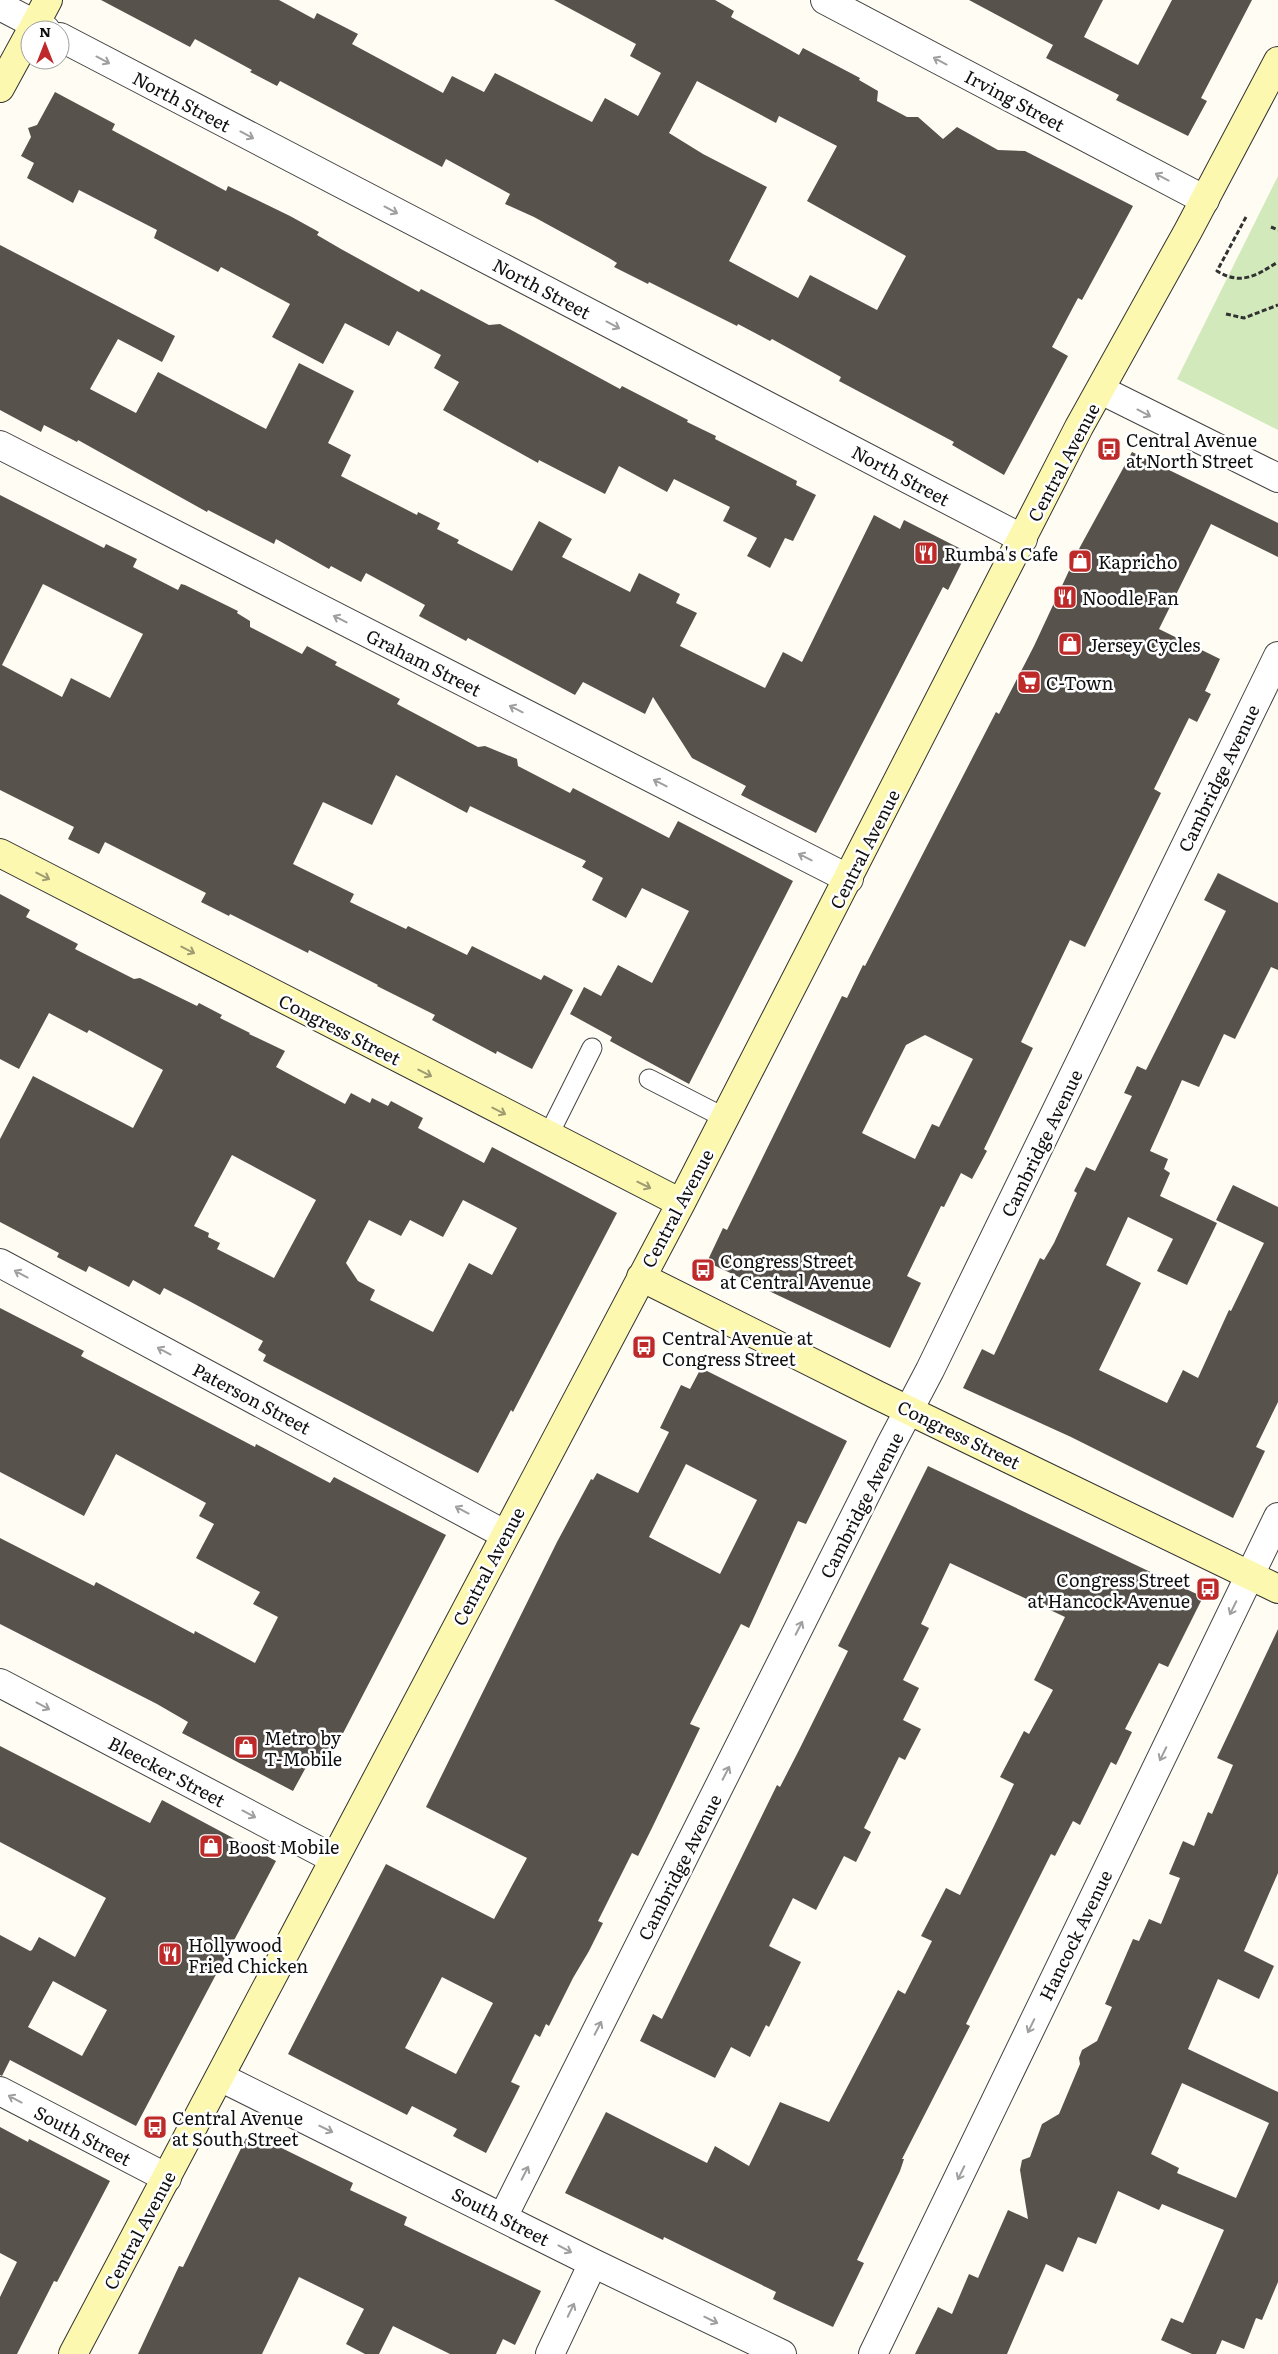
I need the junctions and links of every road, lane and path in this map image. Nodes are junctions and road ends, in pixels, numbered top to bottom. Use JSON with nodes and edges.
{"nodes":[{"id":1,"x":48,"y":0,"type":"edge"},
{"id":2,"x":825,"y":0,"type":"edge"},
{"id":3,"x":0,"y":6,"type":"edge"},
{"id":4,"x":22,"y":20,"type":"edge"},
{"id":5,"x":40,"y":20,"type":"edge"},
{"id":6,"x":70,"y":42,"type":"edge"},
{"id":7,"x":20,"y":55,"type":"edge"},
{"id":8,"x":1278,"y":61,"type":"edge"},
{"id":9,"x":0,"y":88,"type":"edge"},
{"id":10,"x":1205,"y":200,"type":"junction"},
{"id":11,"x":1246,"y":217,"type":"dead end"},
{"id":12,"x":1271,"y":227,"type":"dead end"},
{"id":13,"x":1278,"y":230,"type":"edge"},
{"id":14,"x":1278,"y":262,"type":"edge"},
{"id":15,"x":1278,"y":305,"type":"edge"},
{"id":16,"x":1226,"y":314,"type":"dead end"},
{"id":17,"x":1101,"y":390,"type":"junction"},
{"id":18,"x":0,"y":445,"type":"edge"},
{"id":19,"x":1278,"y":478,"type":"edge"},
{"id":20,"x":1023,"y":539,"type":"junction"},
{"id":21,"x":1278,"y":656,"type":"edge"},
{"id":22,"x":0,"y":853,"type":"edge"},
{"id":23,"x":848,"y":879,"type":"junction"},
{"id":24,"x":592,"y":1048,"type":"dead end"},
{"id":25,"x":649,"y":1078,"type":"dead end"},
{"id":26,"x":725,"y":1118,"type":"junction"},
{"id":27,"x":548,"y":1136,"type":"junction"},
{"id":28,"x":680,"y":1203,"type":"junction"},
{"id":29,"x":0,"y":1263,"type":"edge"},
{"id":30,"x":641,"y":1277,"type":"junction"},
{"id":31,"x":909,"y":1410,"type":"junction"},
{"id":32,"x":1278,"y":1517,"type":"edge"},
{"id":33,"x":504,"y":1534,"type":"junction"},
{"id":34,"x":1249,"y":1576,"type":"junction"},
{"id":35,"x":1278,"y":1589,"type":"edge"},
{"id":36,"x":0,"y":1683,"type":"edge"},
{"id":37,"x":334,"y":1859,"type":"junction"},
{"id":38,"x":220,"y":2077,"type":"junction"},
{"id":39,"x":0,"y":2091,"type":"edge"},
{"id":40,"x":166,"y":2178,"type":"junction"},
{"id":41,"x":503,"y":2217,"type":"junction"},
{"id":42,"x":593,"y":2264,"type":"junction"},
{"id":43,"x":73,"y":2354,"type":"edge"},
{"id":44,"x":550,"y":2354,"type":"edge"},
{"id":45,"x":782,"y":2354,"type":"edge"},
{"id":46,"x":873,"y":2354,"type":"edge"}],
"edges":[{"from":1,"to":5,"type":"main road"},
{"from":10,"to":2,"type":"street","name":"Irving Street","one_way":true},
{"from":3,"to":4,"type":"street"},
{"from":6,"to":20,"type":"street","name":"North Street","one_way":true},
{"from":7,"to":9,"type":"main road"},
{"from":8,"to":10,"type":"main road","name":"Central Avenue"},
{"from":10,"to":17,"type":"main road","name":"Central Avenue"},
{"from":11,"to":14,"type":"path"},
{"from":12,"to":13,"type":"path"},
{"from":15,"to":16,"type":"path"},
{"from":17,"to":19,"type":"street","one_way":true},
{"from":17,"to":20,"type":"main road","name":"Central Avenue"},
{"from":23,"to":18,"type":"street","name":"Graham Street","one_way":true},
{"from":20,"to":23,"type":"main road","name":"Central Avenue"},
{"from":21,"to":31,"type":"street","name":"Cambridge Avenue"},
{"from":22,"to":27,"type":"main road","name":"Congress Street","one_way":true},
{"from":23,"to":26,"type":"main road","name":"Central Avenue"},
{"from":24,"to":27,"type":"lane"},
{"from":25,"to":26,"type":"lane"},
{"from":26,"to":28,"type":"main road","name":"Central Avenue"},
{"from":27,"to":28,"type":"main road","name":"Congress Street","one_way":true},
{"from":28,"to":30,"type":"main road","name":"Central Avenue"},
{"from":33,"to":29,"type":"street","name":"Paterson Street","one_way":true},
{"from":30,"to":31,"type":"main road","name":"Congress Street"},
{"from":30,"to":33,"type":"main road","name":"Central Avenue"},
{"from":31,"to":34,"type":"main road","name":"Congress Street"},
{"from":41,"to":31,"type":"street","name":"Cambridge Avenue","one_way":true},
{"from":32,"to":34,"type":"street","name":"Hancock Avenue"},
{"from":33,"to":37,"type":"main road","name":"Central Avenue"},
{"from":34,"to":35,"type":"main road","name":"Congress Street"},
{"from":34,"to":46,"type":"street","name":"Hancock Avenue","one_way":true},
{"from":36,"to":37,"type":"street","name":"Bleecker Street","one_way":true},
{"from":37,"to":38,"type":"main road","name":"Central Avenue"},
{"from":38,"to":40,"type":"main road","name":"Central Avenue"},
{"from":38,"to":41,"type":"street","name":"South Street","one_way":true},
{"from":40,"to":39,"type":"street","name":"South Street","one_way":true},
{"from":40,"to":43,"type":"main road","name":"Central Avenue"},
{"from":41,"to":42,"type":"street","name":"South Street","one_way":true},
{"from":44,"to":42,"type":"street","one_way":true},
{"from":42,"to":45,"type":"street","name":"South Street","one_way":true}]}
